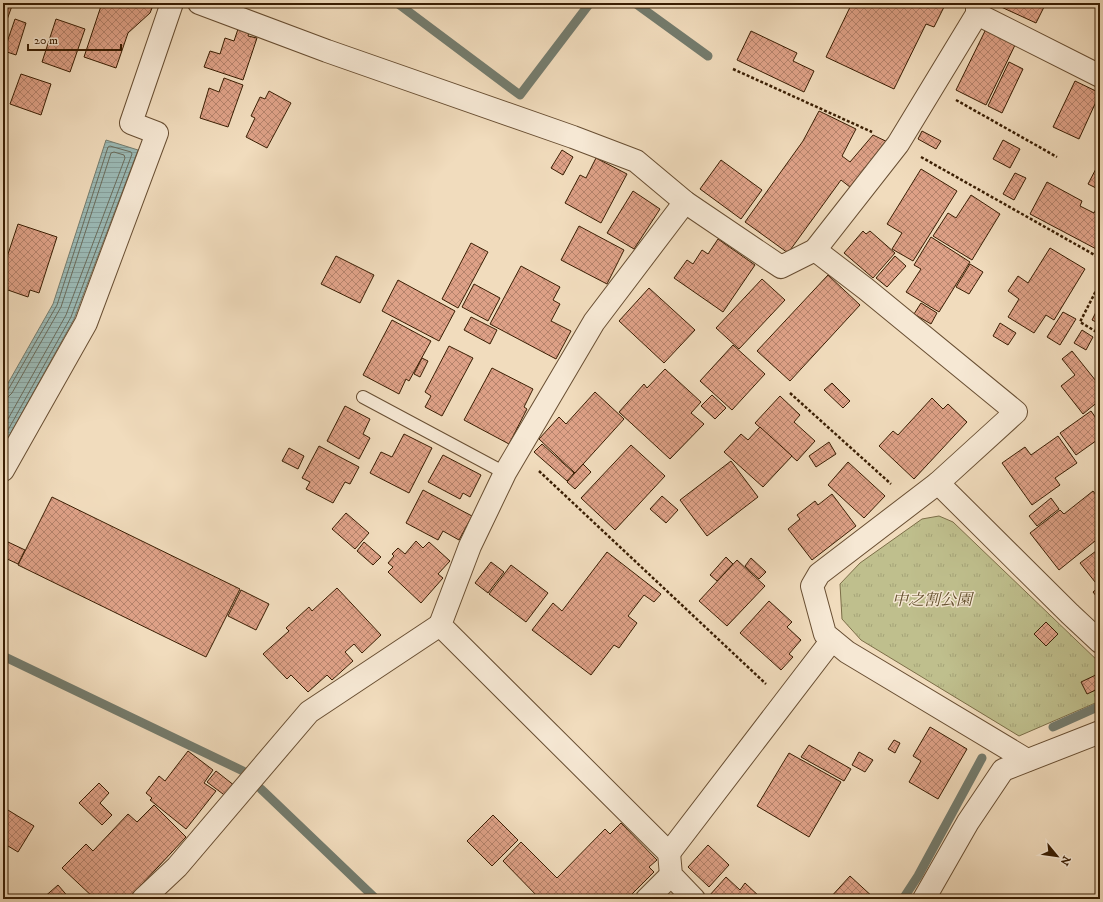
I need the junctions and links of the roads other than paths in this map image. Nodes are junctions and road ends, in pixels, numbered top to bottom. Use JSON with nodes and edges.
{"nodes":[{"id":1,"x":172,"y":3,"type":"edge"},
{"id":2,"x":200,"y":3,"type":"edge"},
{"id":3,"x":977,"y":9,"type":"edge"},
{"id":4,"x":1100,"y":76,"type":"edge"},
{"id":5,"x":685,"y":202,"type":"junction"},
{"id":6,"x":815,"y":250,"type":"junction"},
{"id":7,"x":363,"y":397,"type":"dead end"},
{"id":8,"x":3,"y":470,"type":"edge"},
{"id":9,"x":505,"y":473,"type":"junction"},
{"id":10,"x":938,"y":483,"type":"junction"},
{"id":11,"x":440,"y":624,"type":"junction"},
{"id":12,"x":832,"y":640,"type":"junction"},
{"id":13,"x":1100,"y":642,"type":"edge"},
{"id":14,"x":1100,"y":732,"type":"edge"},
{"id":15,"x":1027,"y":760,"type":"junction"},
{"id":16,"x":669,"y":853,"type":"junction"},
{"id":17,"x":671,"y":875,"type":"junction"},
{"id":18,"x":143,"y":899,"type":"edge"},
{"id":19,"x":647,"y":899,"type":"edge"},
{"id":20,"x":694,"y":899,"type":"edge"},
{"id":21,"x":924,"y":899,"type":"edge"}],
"edges":[{"from":1,"to":8,"type":"street"},
{"from":2,"to":5,"type":"street"},
{"from":3,"to":4,"type":"street"},
{"from":3,"to":6,"type":"street"},
{"from":5,"to":6,"type":"street"},
{"from":5,"to":9,"type":"street"},
{"from":6,"to":10,"type":"street"},
{"from":7,"to":9,"type":"lane"},
{"from":9,"to":11,"type":"street"},
{"from":10,"to":12,"type":"street"},
{"from":10,"to":13,"type":"street"},
{"from":11,"to":16,"type":"street"},
{"from":11,"to":18,"type":"street"},
{"from":12,"to":15,"type":"street"},
{"from":12,"to":16,"type":"street"},
{"from":14,"to":15,"type":"street"},
{"from":15,"to":21,"type":"street"},
{"from":16,"to":17,"type":"street"},
{"from":17,"to":19,"type":"street"},
{"from":17,"to":20,"type":"street"}]}
